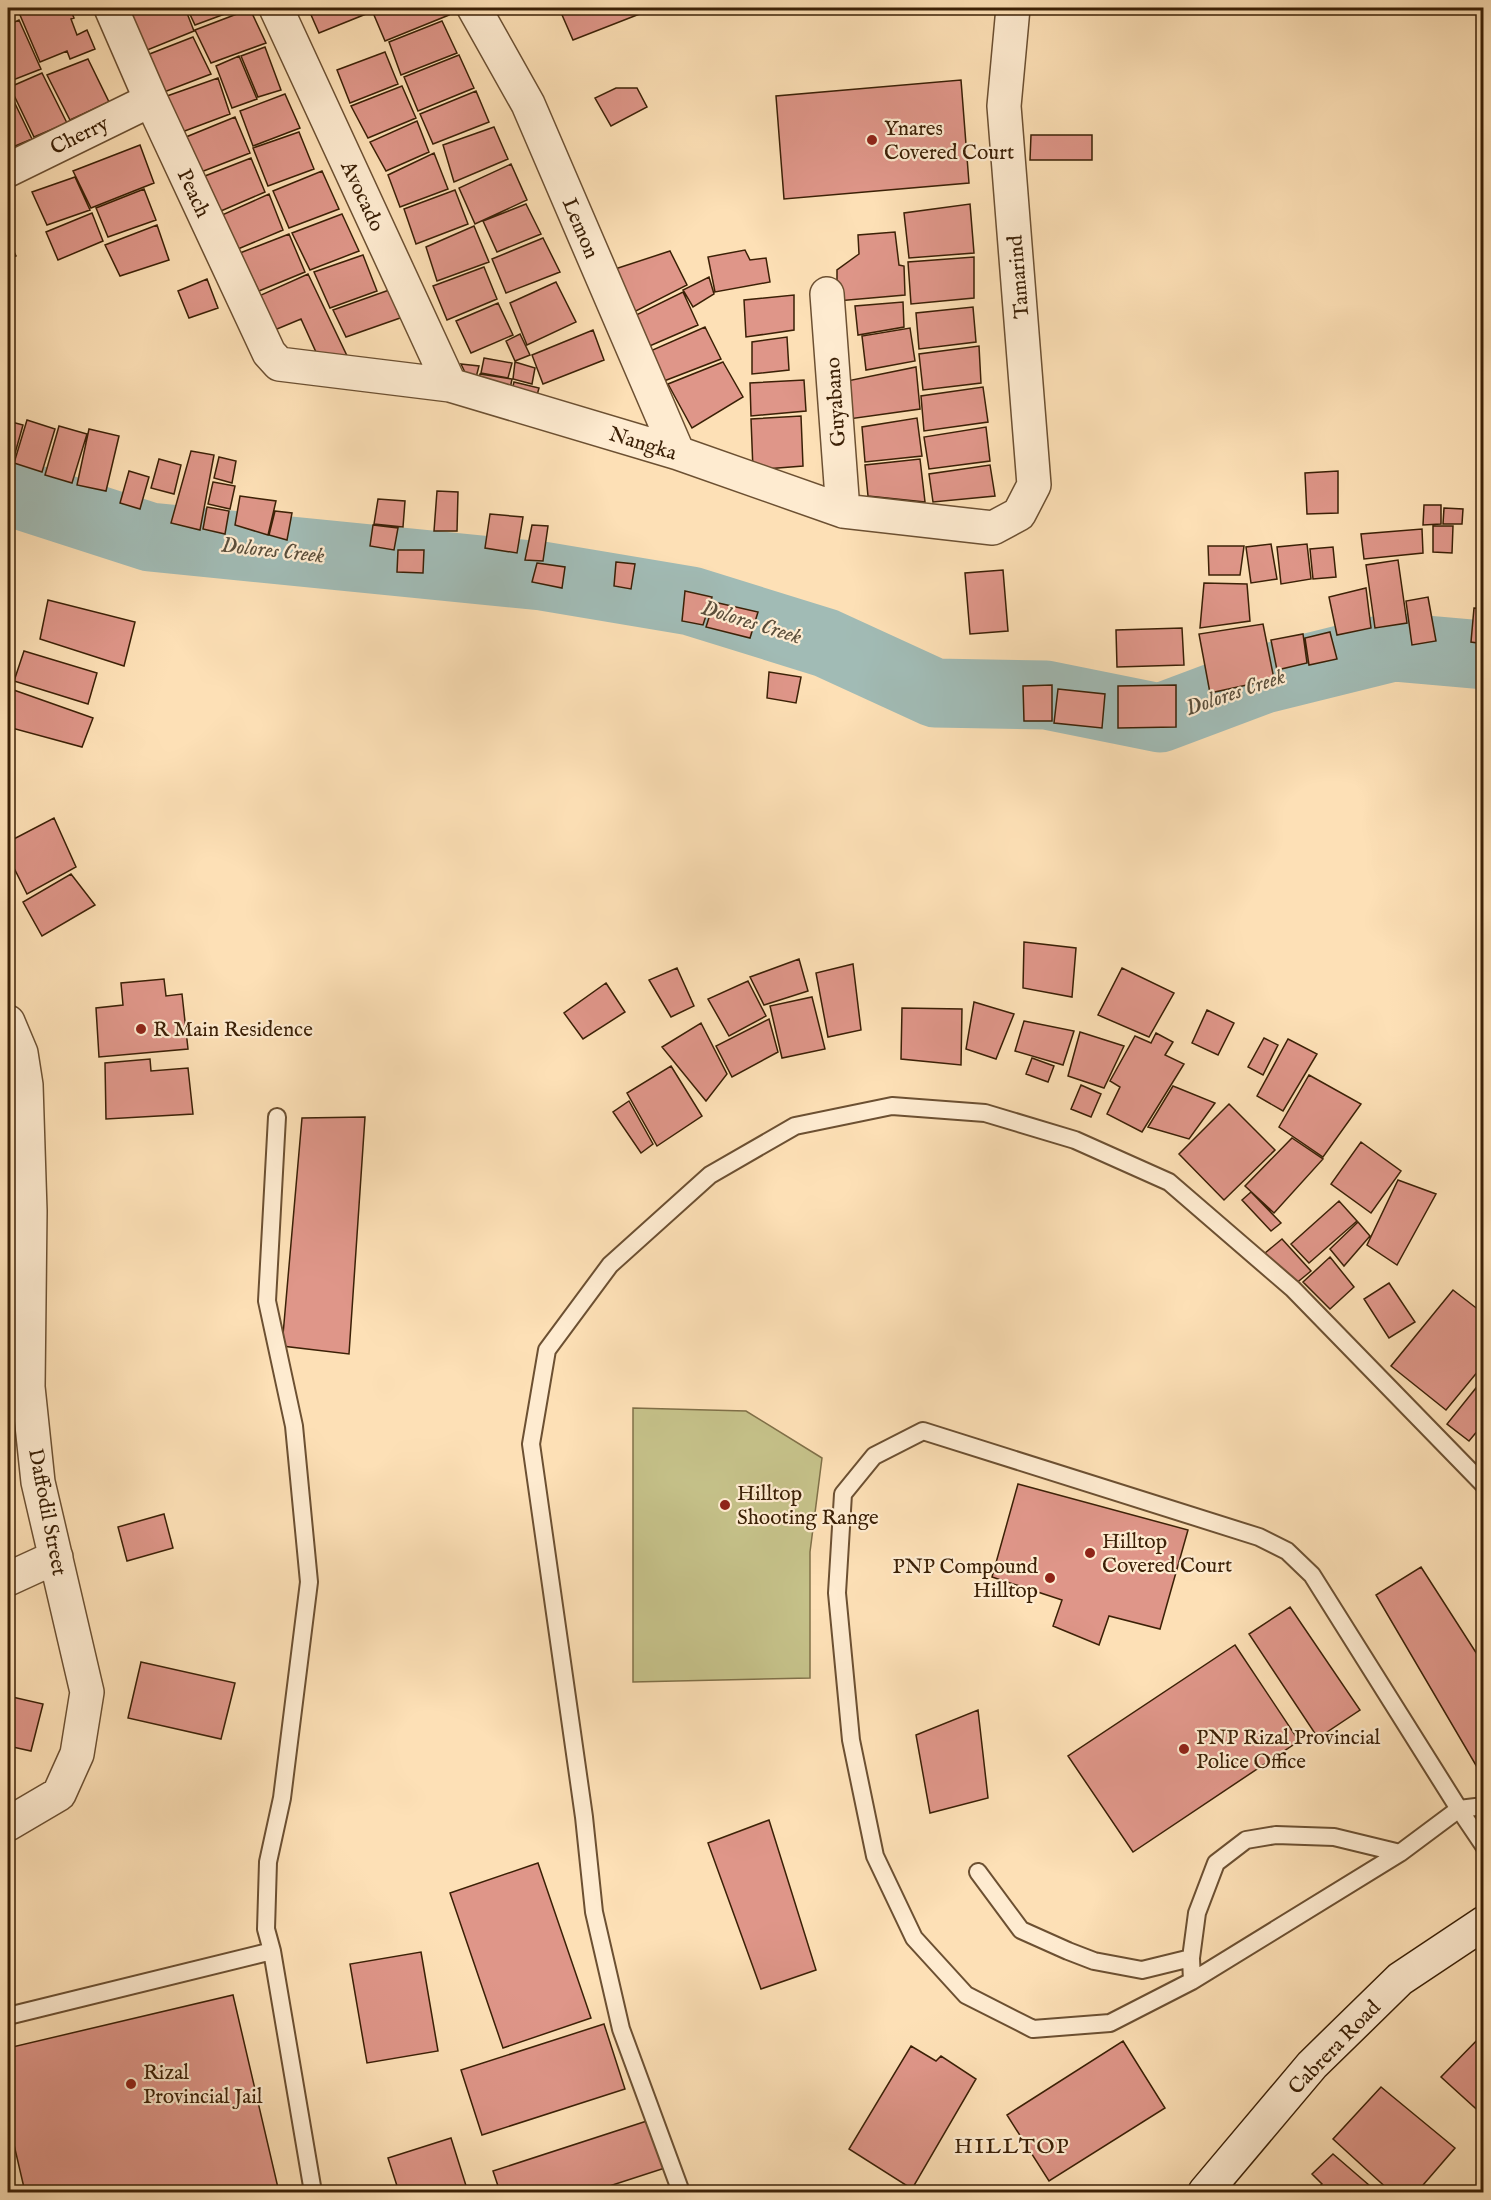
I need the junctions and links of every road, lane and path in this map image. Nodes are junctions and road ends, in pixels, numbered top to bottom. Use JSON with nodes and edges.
{"nodes":[{"id":1,"x":111,"y":8,"type":"edge"},
{"id":2,"x":276,"y":8,"type":"edge"},
{"id":3,"x":474,"y":8,"type":"edge"},
{"id":4,"x":1013,"y":8,"type":"edge"},
{"id":5,"x":151,"y":100,"type":"junction"},
{"id":6,"x":8,"y":170,"type":"edge"},
{"id":7,"x":827,"y":294,"type":"dead end"},
{"id":8,"x":290,"y":366,"type":"joint"},
{"id":9,"x":450,"y":385,"type":"junction"},
{"id":10,"x":678,"y":453,"type":"junction"},
{"id":11,"x":843,"y":511,"type":"junction"},
{"id":12,"x":993,"y":528,"type":"joint"},
{"id":13,"x":8,"y":1022,"type":"edge"},
{"id":14,"x":14,"y":1053,"type":"edge"},
{"id":15,"x":277,"y":1117,"type":"dead end"},
{"id":16,"x":1484,"y":1485,"type":"edge"},
{"id":17,"x":56,"y":1557,"type":"junction"},
{"id":18,"x":8,"y":1579,"type":"edge"},
{"id":19,"x":1484,"y":1806,"type":"edge"},
{"id":20,"x":1459,"y":1809,"type":"junction"},
{"id":21,"x":8,"y":1824,"type":"edge"},
{"id":22,"x":1484,"y":1846,"type":"edge"},
{"id":23,"x":1400,"y":1853,"type":"junction"},
{"id":24,"x":978,"y":1872,"type":"dead end"},
{"id":25,"x":1484,"y":1923,"type":"edge"},
{"id":26,"x":272,"y":1951,"type":"junction"},
{"id":27,"x":1191,"y":1958,"type":"junction"},
{"id":28,"x":1192,"y":1981,"type":"junction"},
{"id":29,"x":8,"y":2016,"type":"edge"},
{"id":30,"x":313,"y":2193,"type":"edge"},
{"id":31,"x":681,"y":2193,"type":"edge"},
{"id":32,"x":1205,"y":2193,"type":"edge"}],
"edges":[{"from":1,"to":5,"type":"street","name":"Peach"},
{"from":2,"to":9,"type":"street","name":"Avocado"},
{"from":3,"to":10,"type":"street","name":"Lemon"},
{"from":4,"to":12,"type":"street","name":"Tamarind"},
{"from":5,"to":6,"type":"street","name":"Cherry"},
{"from":5,"to":8,"type":"street","name":"Peach"},
{"from":7,"to":11,"type":"street","name":"Guyabano"},
{"from":8,"to":9,"type":"street","name":"Nangka"},
{"from":9,"to":10,"type":"street","name":"Nangka"},
{"from":10,"to":11,"type":"street","name":"Nangka"},
{"from":11,"to":12,"type":"street","name":"Nangka"},
{"from":13,"to":14,"type":"street","name":"Daffodil Street"},
{"from":14,"to":17,"type":"street","name":"Daffodil Street"},
{"from":15,"to":26,"type":"lane"},
{"from":16,"to":31,"type":"lane"},
{"from":17,"to":18,"type":"street"},
{"from":17,"to":21,"type":"street","name":"Daffodil Street"},
{"from":19,"to":20,"type":"lane"},
{"from":20,"to":22,"type":"lane"},
{"from":20,"to":23,"type":"lane"},
{"from":20,"to":28,"type":"lane"},
{"from":23,"to":27,"type":"lane"},
{"from":23,"to":28,"type":"lane"},
{"from":24,"to":27,"type":"lane"},
{"from":25,"to":32,"type":"street","name":"Cabrera Road"},
{"from":26,"to":29,"type":"lane"},
{"from":26,"to":30,"type":"lane"},
{"from":27,"to":28,"type":"lane"}]}
